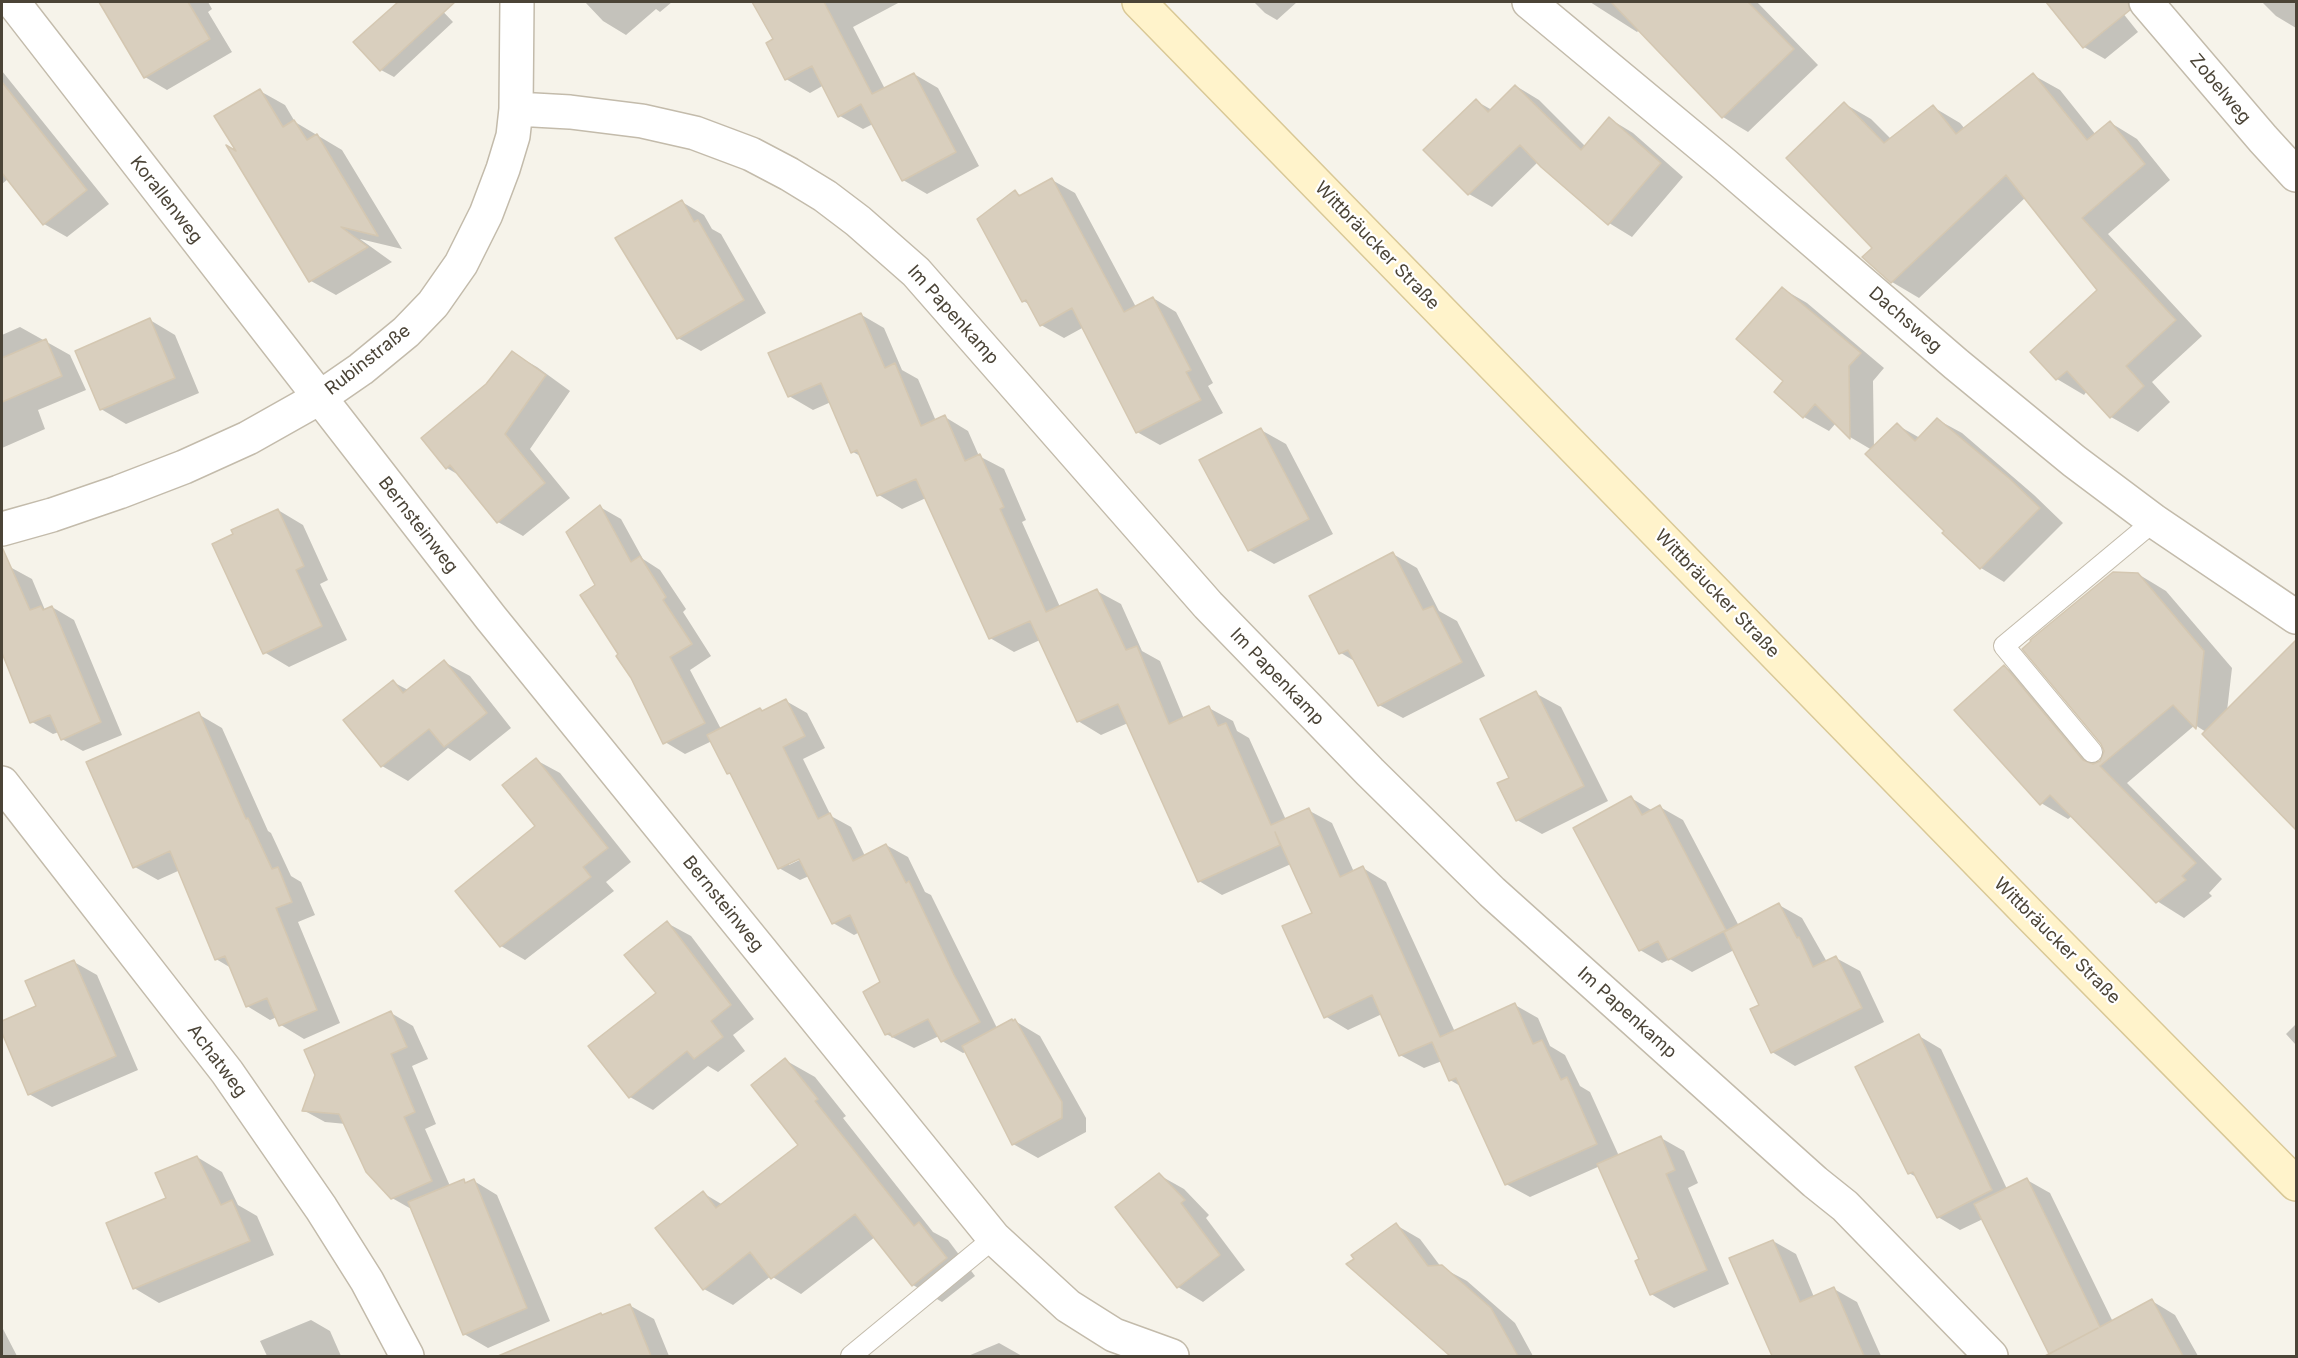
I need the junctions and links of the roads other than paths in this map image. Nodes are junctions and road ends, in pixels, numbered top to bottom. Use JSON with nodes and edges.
{"nodes":[{"id":1,"x":13,"y":2,"type":"edge"},
{"id":2,"x":517,"y":2,"type":"edge"},
{"id":3,"x":1139,"y":2,"type":"edge"},
{"id":4,"x":1529,"y":2,"type":"edge"},
{"id":5,"x":2146,"y":2,"type":"edge"},
{"id":6,"x":516,"y":110,"type":"junction"},
{"id":7,"x":2296,"y":175,"type":"edge"},
{"id":8,"x":319,"y":398,"type":"junction"},
{"id":9,"x":2154,"y":521,"type":"junction"},
{"id":10,"x":2,"y":530,"type":"edge"},
{"id":11,"x":2296,"y":617,"type":"edge"},
{"id":12,"x":2092,"y":752,"type":"dead end"},
{"id":13,"x":2,"y":783,"type":"edge"},
{"id":14,"x":2296,"y":1184,"type":"edge"},
{"id":15,"x":994,"y":1238,"type":"junction"},
{"id":16,"x":407,"y":1356,"type":"edge"},
{"id":17,"x":851,"y":1356,"type":"edge"},
{"id":18,"x":1172,"y":1356,"type":"edge"},
{"id":19,"x":1991,"y":1356,"type":"edge"}],
"edges":[{"from":1,"to":8,"type":"street","name":"Korallenweg"},
{"from":2,"to":6,"type":"street","name":"Rubinstraße"},
{"from":3,"to":14,"type":"main road","name":"Wittbräucker Straße"},
{"from":4,"to":9,"type":"street","name":"Dachsweg"},
{"from":5,"to":7,"type":"street","name":"Zobelweg"},
{"from":6,"to":8,"type":"street","name":"Rubinstraße"},
{"from":6,"to":19,"type":"street","name":"Im Papenkamp"},
{"from":8,"to":10,"type":"street","name":"Rubinstraße"},
{"from":8,"to":15,"type":"street","name":"Bernsteinweg"},
{"from":9,"to":11,"type":"street","name":"Dachsweg"},
{"from":9,"to":12,"type":"lane"},
{"from":13,"to":16,"type":"street","name":"Achatweg"},
{"from":15,"to":17,"type":"lane"},
{"from":15,"to":18,"type":"street","name":"Bernsteinweg"}]}
